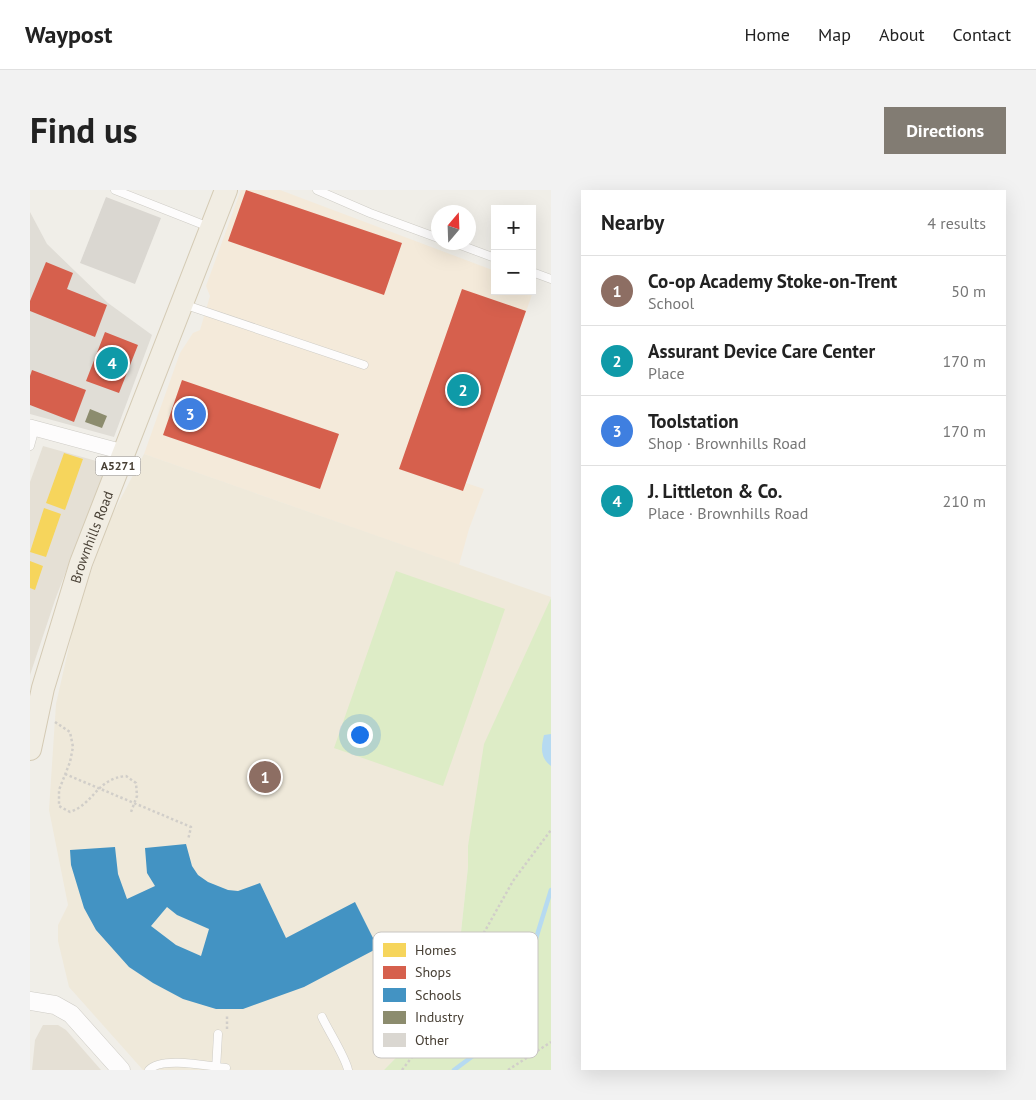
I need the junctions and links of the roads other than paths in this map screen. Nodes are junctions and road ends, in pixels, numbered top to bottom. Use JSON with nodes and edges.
{"nodes":[{"id":1,"x":115,"y":190,"type":"edge"},
{"id":2,"x":226,"y":190,"type":"edge"},
{"id":3,"x":317,"y":190,"type":"edge"},
{"id":4,"x":212,"y":229,"type":"junction"},
{"id":5,"x":431,"y":235,"type":"edge"},
{"id":6,"x":474,"y":250,"type":"edge"},
{"id":7,"x":491,"y":257,"type":"edge"},
{"id":8,"x":536,"y":273,"type":"edge"},
{"id":9,"x":551,"y":279,"type":"edge"},
{"id":10,"x":181,"y":303,"type":"junction"},
{"id":11,"x":364,"y":365,"type":"dead end"},
{"id":12,"x":33,"y":427,"type":"edge"},
{"id":13,"x":30,"y":446,"type":"edge"},
{"id":14,"x":123,"y":452,"type":"junction"},
{"id":15,"x":30,"y":749,"type":"edge"},
{"id":16,"x":30,"y":1002,"type":"edge"},
{"id":17,"x":322,"y":1017,"type":"dead end"},
{"id":18,"x":218,"y":1034,"type":"dead end"},
{"id":19,"x":216,"y":1068,"type":"edge"},
{"id":20,"x":226,"y":1068,"type":"dead end"},
{"id":21,"x":121,"y":1070,"type":"edge"},
{"id":22,"x":149,"y":1070,"type":"edge"},
{"id":23,"x":348,"y":1070,"type":"edge"}],
"edges":[{"from":1,"to":4,"type":"lane"},
{"from":2,"to":4,"type":"main road","name":"Brownhills Road","number":"A5271"},
{"from":3,"to":5,"type":"lane"},
{"from":4,"to":10,"type":"main road","name":"Brownhills Road","number":"A5271"},
{"from":6,"to":7,"type":"lane"},
{"from":8,"to":9,"type":"lane"},
{"from":10,"to":11,"type":"lane"},
{"from":10,"to":14,"type":"main road","name":"Brownhills Road","number":"A5271"},
{"from":12,"to":13,"type":"lane"},
{"from":12,"to":14,"type":"street"},
{"from":14,"to":15,"type":"main road","name":"Brownhills Road","number":"A5271"},
{"from":16,"to":21,"type":"street"},
{"from":17,"to":23,"type":"lane"},
{"from":18,"to":19,"type":"lane"},
{"from":19,"to":20,"type":"lane"},
{"from":19,"to":22,"type":"lane"}]}
